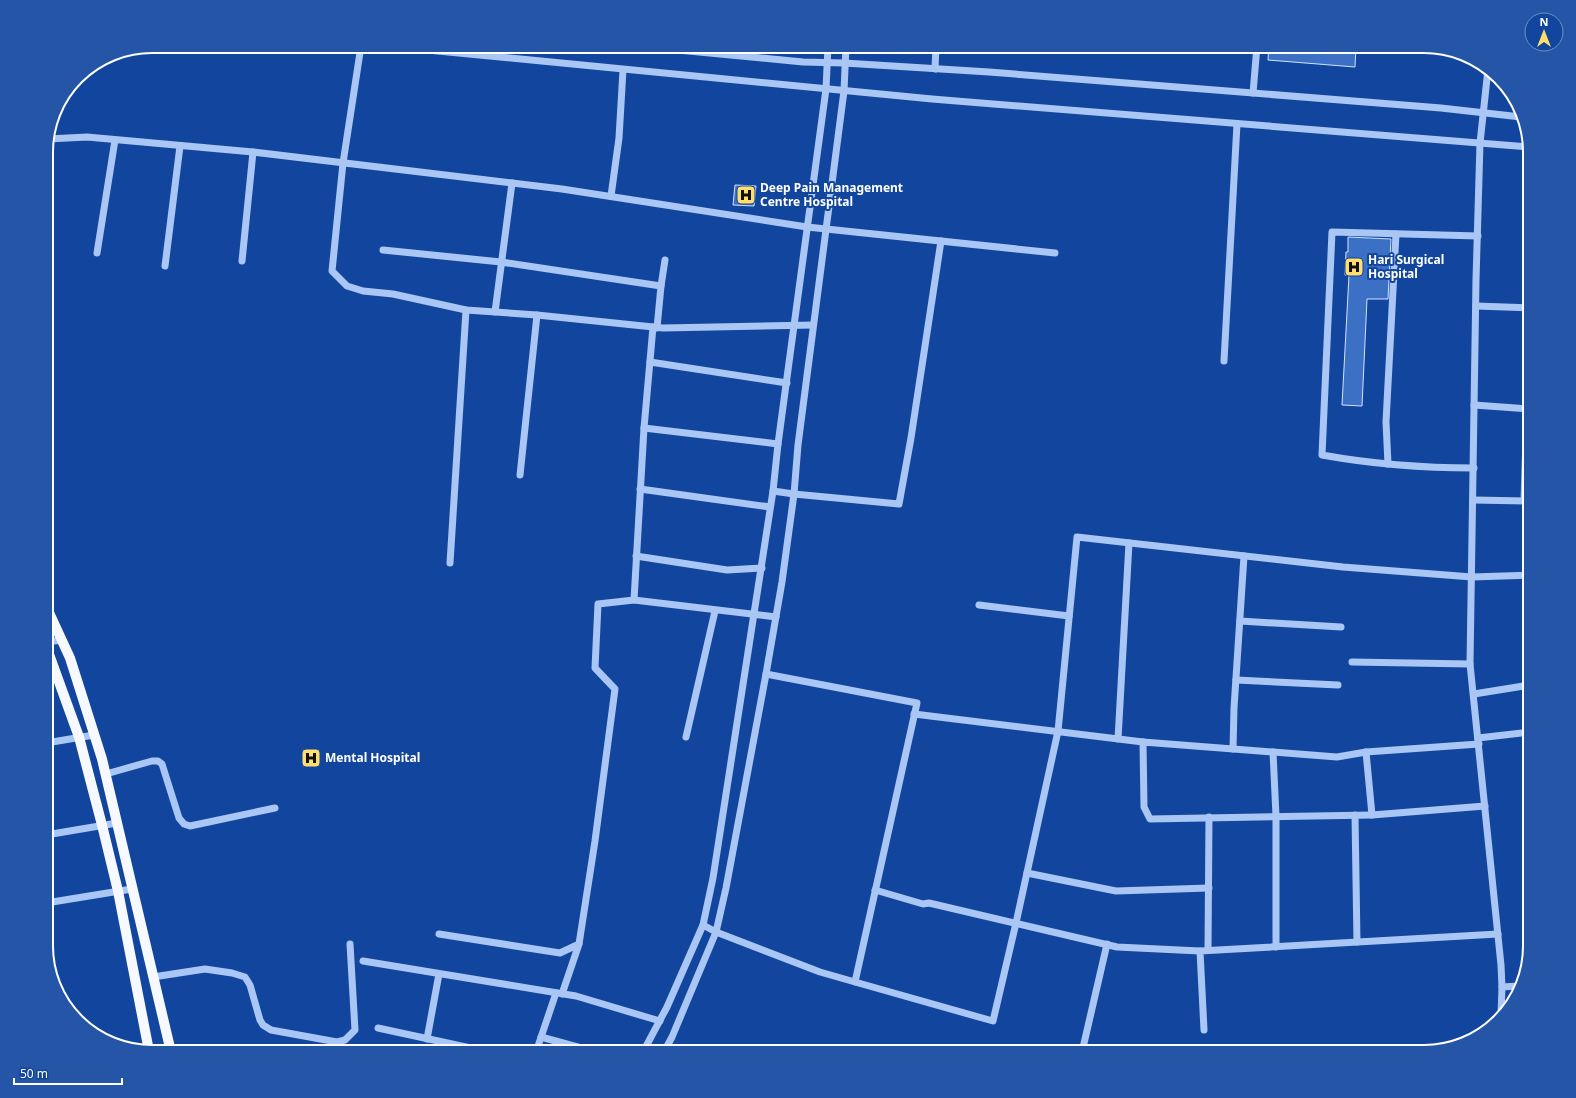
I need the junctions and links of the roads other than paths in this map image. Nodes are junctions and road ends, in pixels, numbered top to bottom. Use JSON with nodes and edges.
{"nodes":[{"id":1,"x":360,"y":53,"type":"edge"},
{"id":2,"x":455,"y":53,"type":"edge"},
{"id":3,"x":709,"y":53,"type":"edge"},
{"id":4,"x":827,"y":53,"type":"edge"},
{"id":5,"x":845,"y":53,"type":"edge"},
{"id":6,"x":936,"y":53,"type":"edge"},
{"id":7,"x":1256,"y":53,"type":"edge"},
{"id":8,"x":826,"y":62,"type":"junction"},
{"id":9,"x":844,"y":63,"type":"junction"},
{"id":10,"x":935,"y":69,"type":"junction"},
{"id":11,"x":623,"y":70,"type":"junction"},
{"id":12,"x":1487,"y":77,"type":"edge"},
{"id":13,"x":826,"y":89,"type":"junction"},
{"id":14,"x":844,"y":91,"type":"junction"},
{"id":15,"x":1253,"y":93,"type":"junction"},
{"id":16,"x":1483,"y":113,"type":"junction"},
{"id":17,"x":1516,"y":116,"type":"edge"},
{"id":18,"x":1237,"y":124,"type":"junction"},
{"id":19,"x":54,"y":139,"type":"edge"},
{"id":20,"x":115,"y":140,"type":"junction"},
{"id":21,"x":1480,"y":143,"type":"junction"},
{"id":22,"x":180,"y":146,"type":"junction"},
{"id":23,"x":1523,"y":147,"type":"edge"},
{"id":24,"x":253,"y":152,"type":"junction"},
{"id":25,"x":343,"y":163,"type":"junction"},
{"id":26,"x":512,"y":182,"type":"junction"},
{"id":27,"x":611,"y":196,"type":"junction"},
{"id":28,"x":808,"y":227,"type":"junction"},
{"id":29,"x":825,"y":228,"type":"junction"},
{"id":30,"x":1396,"y":234,"type":"junction"},
{"id":31,"x":1478,"y":236,"type":"junction"},
{"id":32,"x":941,"y":241,"type":"junction"},
{"id":33,"x":383,"y":250,"type":"dead end"},
{"id":34,"x":97,"y":253,"type":"dead end"},
{"id":35,"x":1055,"y":253,"type":"dead end"},
{"id":36,"x":665,"y":260,"type":"dead end"},
{"id":37,"x":242,"y":261,"type":"dead end"},
{"id":38,"x":501,"y":262,"type":"junction"},
{"id":39,"x":165,"y":266,"type":"dead end"},
{"id":40,"x":661,"y":286,"type":"junction"},
{"id":41,"x":1476,"y":306,"type":"junction"},
{"id":42,"x":1523,"y":308,"type":"edge"},
{"id":43,"x":466,"y":310,"type":"junction"},
{"id":44,"x":495,"y":312,"type":"junction"},
{"id":45,"x":537,"y":316,"type":"junction"},
{"id":46,"x":795,"y":324,"type":"junction"},
{"id":47,"x":813,"y":325,"type":"junction"},
{"id":48,"x":655,"y":328,"type":"junction"},
{"id":49,"x":1224,"y":361,"type":"dead end"},
{"id":50,"x":650,"y":362,"type":"junction"},
{"id":51,"x":787,"y":383,"type":"junction"},
{"id":52,"x":1474,"y":405,"type":"junction"},
{"id":53,"x":1523,"y":409,"type":"edge"},
{"id":54,"x":644,"y":428,"type":"junction"},
{"id":55,"x":778,"y":444,"type":"junction"},
{"id":56,"x":1388,"y":464,"type":"junction"},
{"id":57,"x":1474,"y":468,"type":"junction"},
{"id":58,"x":520,"y":475,"type":"dead end"},
{"id":59,"x":640,"y":489,"type":"junction"},
{"id":60,"x":773,"y":491,"type":"junction"},
{"id":61,"x":794,"y":494,"type":"junction"},
{"id":62,"x":1473,"y":500,"type":"junction"},
{"id":63,"x":1523,"y":501,"type":"edge"},
{"id":64,"x":770,"y":507,"type":"junction"},
{"id":65,"x":1129,"y":543,"type":"junction"},
{"id":66,"x":636,"y":556,"type":"junction"},
{"id":67,"x":1244,"y":556,"type":"junction"},
{"id":68,"x":450,"y":563,"type":"dead end"},
{"id":69,"x":762,"y":568,"type":"junction"},
{"id":70,"x":1523,"y":575,"type":"edge"},
{"id":71,"x":1472,"y":577,"type":"junction"},
{"id":72,"x":634,"y":600,"type":"junction"},
{"id":73,"x":979,"y":605,"type":"dead end"},
{"id":74,"x":714,"y":611,"type":"junction"},
{"id":75,"x":755,"y":615,"type":"junction"},
{"id":76,"x":1069,"y":616,"type":"junction"},
{"id":77,"x":776,"y":617,"type":"junction"},
{"id":78,"x":53,"y":621,"type":"edge"},
{"id":79,"x":1240,"y":621,"type":"junction"},
{"id":80,"x":1341,"y":628,"type":"dead end"},
{"id":81,"x":62,"y":640,"type":"junction"},
{"id":82,"x":53,"y":641,"type":"edge"},
{"id":83,"x":1352,"y":662,"type":"dead end"},
{"id":84,"x":1470,"y":664,"type":"junction"},
{"id":85,"x":53,"y":665,"type":"edge"},
{"id":86,"x":766,"y":674,"type":"junction"},
{"id":87,"x":1236,"y":680,"type":"junction"},
{"id":88,"x":1338,"y":685,"type":"dead end"},
{"id":89,"x":1523,"y":687,"type":"edge"},
{"id":90,"x":1474,"y":694,"type":"junction"},
{"id":91,"x":914,"y":714,"type":"junction"},
{"id":92,"x":1058,"y":731,"type":"junction"},
{"id":93,"x":1523,"y":733,"type":"edge"},
{"id":94,"x":94,"y":735,"type":"junction"},
{"id":95,"x":80,"y":737,"type":"junction"},
{"id":96,"x":686,"y":737,"type":"dead end"},
{"id":97,"x":1118,"y":738,"type":"junction"},
{"id":98,"x":1478,"y":741,"type":"junction"},
{"id":99,"x":53,"y":742,"type":"edge"},
{"id":100,"x":1143,"y":742,"type":"junction"},
{"id":101,"x":1233,"y":749,"type":"junction"},
{"id":102,"x":1273,"y":752,"type":"junction"},
{"id":103,"x":1366,"y":752,"type":"junction"},
{"id":104,"x":106,"y":774,"type":"junction"},
{"id":105,"x":1485,"y":806,"type":"junction"},
{"id":106,"x":275,"y":808,"type":"dead end"},
{"id":107,"x":1355,"y":815,"type":"junction"},
{"id":108,"x":1372,"y":815,"type":"junction"},
{"id":109,"x":1276,"y":816,"type":"junction"},
{"id":110,"x":1210,"y":817,"type":"junction"},
{"id":111,"x":117,"y":823,"type":"junction"},
{"id":112,"x":102,"y":825,"type":"junction"},
{"id":113,"x":53,"y":834,"type":"edge"},
{"id":114,"x":1027,"y":873,"type":"junction"},
{"id":115,"x":1209,"y":888,"type":"junction"},
{"id":116,"x":132,"y":889,"type":"junction"},
{"id":117,"x":875,"y":890,"type":"junction"},
{"id":118,"x":118,"y":891,"type":"junction"},
{"id":119,"x":53,"y":901,"type":"edge"},
{"id":120,"x":1016,"y":923,"type":"junction"},
{"id":121,"x":703,"y":925,"type":"junction"},
{"id":122,"x":716,"y":932,"type":"junction"},
{"id":123,"x":439,"y":934,"type":"dead end"},
{"id":124,"x":1498,"y":934,"type":"junction"},
{"id":125,"x":1356,"y":942,"type":"junction"},
{"id":126,"x":350,"y":944,"type":"dead end"},
{"id":127,"x":579,"y":944,"type":"junction"},
{"id":128,"x":1107,"y":944,"type":"junction"},
{"id":129,"x":1276,"y":947,"type":"junction"},
{"id":130,"x":1208,"y":950,"type":"junction"},
{"id":131,"x":1200,"y":951,"type":"junction"},
{"id":132,"x":363,"y":961,"type":"dead end"},
{"id":133,"x":439,"y":974,"type":"junction"},
{"id":134,"x":153,"y":977,"type":"junction"},
{"id":135,"x":855,"y":982,"type":"junction"},
{"id":136,"x":1515,"y":986,"type":"edge"},
{"id":137,"x":1502,"y":987,"type":"junction"},
{"id":138,"x":559,"y":994,"type":"junction"},
{"id":139,"x":1501,"y":1007,"type":"edge"},
{"id":140,"x":660,"y":1021,"type":"junction"},
{"id":141,"x":378,"y":1028,"type":"dead end"},
{"id":142,"x":1204,"y":1030,"type":"dead end"},
{"id":143,"x":541,"y":1037,"type":"junction"},
{"id":144,"x":427,"y":1039,"type":"junction"},
{"id":145,"x":148,"y":1045,"type":"edge"},
{"id":146,"x":169,"y":1045,"type":"edge"},
{"id":147,"x":456,"y":1045,"type":"edge"},
{"id":148,"x":538,"y":1045,"type":"edge"},
{"id":149,"x":570,"y":1045,"type":"edge"},
{"id":150,"x":647,"y":1045,"type":"edge"},
{"id":151,"x":668,"y":1045,"type":"edge"},
{"id":152,"x":1084,"y":1045,"type":"edge"}],
"edges":[{"from":1,"to":25,"type":"street"},
{"from":2,"to":11,"type":"street"},
{"from":3,"to":8,"type":"street"},
{"from":4,"to":8,"type":"street"},
{"from":5,"to":9,"type":"street"},
{"from":6,"to":10,"type":"street"},
{"from":7,"to":15,"type":"street"},
{"from":8,"to":9,"type":"street"},
{"from":8,"to":13,"type":"street"},
{"from":9,"to":10,"type":"street"},
{"from":9,"to":14,"type":"street"},
{"from":10,"to":15,"type":"street"},
{"from":11,"to":13,"type":"street"},
{"from":11,"to":27,"type":"street"},
{"from":12,"to":16,"type":"street"},
{"from":13,"to":14,"type":"street"},
{"from":13,"to":28,"type":"street"},
{"from":14,"to":18,"type":"street"},
{"from":14,"to":29,"type":"street"},
{"from":15,"to":16,"type":"street"},
{"from":16,"to":17,"type":"street"},
{"from":16,"to":21,"type":"street"},
{"from":18,"to":21,"type":"street"},
{"from":18,"to":49,"type":"street"},
{"from":19,"to":20,"type":"street"},
{"from":20,"to":22,"type":"street"},
{"from":20,"to":34,"type":"street"},
{"from":21,"to":23,"type":"street"},
{"from":21,"to":31,"type":"street"},
{"from":22,"to":24,"type":"street"},
{"from":22,"to":39,"type":"street"},
{"from":24,"to":25,"type":"street"},
{"from":24,"to":37,"type":"street"},
{"from":25,"to":26,"type":"street"},
{"from":25,"to":43,"type":"street"},
{"from":26,"to":27,"type":"street"},
{"from":26,"to":38,"type":"street"},
{"from":27,"to":28,"type":"street"},
{"from":28,"to":29,"type":"street"},
{"from":28,"to":46,"type":"street"},
{"from":29,"to":32,"type":"street"},
{"from":29,"to":47,"type":"street"},
{"from":30,"to":31,"type":"street"},
{"from":30,"to":56,"type":"street"},
{"from":30,"to":56,"type":"street"},
{"from":31,"to":41,"type":"street"},
{"from":32,"to":35,"type":"street"},
{"from":32,"to":61,"type":"street"},
{"from":33,"to":38,"type":"street"},
{"from":36,"to":40,"type":"street"},
{"from":38,"to":40,"type":"street"},
{"from":38,"to":44,"type":"street"},
{"from":40,"to":48,"type":"street"},
{"from":41,"to":42,"type":"street"},
{"from":41,"to":52,"type":"street"},
{"from":43,"to":44,"type":"street"},
{"from":43,"to":68,"type":"street"},
{"from":44,"to":45,"type":"street"},
{"from":45,"to":48,"type":"street"},
{"from":45,"to":58,"type":"street"},
{"from":46,"to":47,"type":"street"},
{"from":46,"to":48,"type":"street"},
{"from":46,"to":51,"type":"street"},
{"from":47,"to":61,"type":"street"},
{"from":48,"to":50,"type":"street"},
{"from":50,"to":51,"type":"street"},
{"from":50,"to":54,"type":"street"},
{"from":51,"to":55,"type":"street"},
{"from":52,"to":53,"type":"street"},
{"from":52,"to":57,"type":"street"},
{"from":54,"to":55,"type":"street"},
{"from":54,"to":59,"type":"street"},
{"from":55,"to":60,"type":"street"},
{"from":56,"to":57,"type":"street"},
{"from":57,"to":62,"type":"street"},
{"from":59,"to":64,"type":"street"},
{"from":59,"to":66,"type":"street"},
{"from":60,"to":61,"type":"street"},
{"from":60,"to":64,"type":"street"},
{"from":61,"to":77,"type":"street"},
{"from":62,"to":63,"type":"street"},
{"from":62,"to":71,"type":"street"},
{"from":64,"to":69,"type":"street"},
{"from":65,"to":67,"type":"street"},
{"from":65,"to":76,"type":"street"},
{"from":65,"to":97,"type":"street"},
{"from":66,"to":69,"type":"street"},
{"from":66,"to":72,"type":"street"},
{"from":67,"to":71,"type":"street"},
{"from":67,"to":79,"type":"street"},
{"from":69,"to":75,"type":"street"},
{"from":70,"to":71,"type":"street"},
{"from":71,"to":84,"type":"street"},
{"from":72,"to":74,"type":"street"},
{"from":72,"to":127,"type":"street"},
{"from":73,"to":76,"type":"street"},
{"from":74,"to":75,"type":"street"},
{"from":74,"to":96,"type":"street"},
{"from":75,"to":77,"type":"street"},
{"from":75,"to":121,"type":"street"},
{"from":76,"to":92,"type":"street"},
{"from":77,"to":86,"type":"street"},
{"from":78,"to":81,"type":"main road"},
{"from":79,"to":80,"type":"street"},
{"from":79,"to":87,"type":"street"},
{"from":81,"to":82,"type":"street"},
{"from":81,"to":94,"type":"main road"},
{"from":83,"to":84,"type":"street"},
{"from":84,"to":90,"type":"street"},
{"from":85,"to":95,"type":"main road"},
{"from":86,"to":91,"type":"street"},
{"from":86,"to":122,"type":"street"},
{"from":87,"to":88,"type":"street"},
{"from":87,"to":101,"type":"street"},
{"from":89,"to":90,"type":"street"},
{"from":90,"to":98,"type":"street"},
{"from":91,"to":92,"type":"street"},
{"from":91,"to":117,"type":"street"},
{"from":92,"to":97,"type":"street"},
{"from":92,"to":114,"type":"street"},
{"from":93,"to":98,"type":"street"},
{"from":94,"to":95,"type":"street"},
{"from":94,"to":104,"type":"main road"},
{"from":95,"to":99,"type":"street"},
{"from":95,"to":112,"type":"main road"},
{"from":97,"to":100,"type":"street"},
{"from":98,"to":103,"type":"street"},
{"from":98,"to":105,"type":"street"},
{"from":100,"to":101,"type":"street"},
{"from":100,"to":110,"type":"street"},
{"from":101,"to":102,"type":"street"},
{"from":102,"to":103,"type":"street"},
{"from":102,"to":109,"type":"street"},
{"from":103,"to":108,"type":"street"},
{"from":104,"to":106,"type":"street"},
{"from":104,"to":111,"type":"main road"},
{"from":105,"to":108,"type":"street"},
{"from":105,"to":124,"type":"street"},
{"from":107,"to":108,"type":"street"},
{"from":107,"to":109,"type":"street"},
{"from":107,"to":125,"type":"street"},
{"from":109,"to":110,"type":"street"},
{"from":109,"to":129,"type":"street"},
{"from":110,"to":115,"type":"street"},
{"from":111,"to":112,"type":"street"},
{"from":111,"to":116,"type":"main road"},
{"from":112,"to":113,"type":"street"},
{"from":112,"to":118,"type":"main road"},
{"from":114,"to":115,"type":"street"},
{"from":114,"to":120,"type":"street"},
{"from":115,"to":130,"type":"street"},
{"from":116,"to":118,"type":"street"},
{"from":116,"to":134,"type":"main road"},
{"from":117,"to":120,"type":"street"},
{"from":117,"to":135,"type":"street"},
{"from":118,"to":119,"type":"street"},
{"from":118,"to":145,"type":"main road"},
{"from":120,"to":128,"type":"street"},
{"from":120,"to":135,"type":"street"},
{"from":121,"to":122,"type":"street"},
{"from":121,"to":140,"type":"street"},
{"from":122,"to":135,"type":"street"},
{"from":122,"to":151,"type":"street"},
{"from":123,"to":127,"type":"street"},
{"from":124,"to":125,"type":"street"},
{"from":124,"to":137,"type":"street"},
{"from":125,"to":129,"type":"street"},
{"from":126,"to":134,"type":"street"},
{"from":127,"to":138,"type":"street"},
{"from":128,"to":131,"type":"street"},
{"from":128,"to":152,"type":"street"},
{"from":129,"to":130,"type":"street"},
{"from":130,"to":131,"type":"street"},
{"from":131,"to":142,"type":"street"},
{"from":132,"to":133,"type":"street"},
{"from":133,"to":138,"type":"street"},
{"from":133,"to":144,"type":"street"},
{"from":134,"to":146,"type":"main road"},
{"from":136,"to":137,"type":"street"},
{"from":137,"to":139,"type":"street"},
{"from":138,"to":140,"type":"street"},
{"from":138,"to":143,"type":"street"},
{"from":140,"to":150,"type":"street"},
{"from":141,"to":144,"type":"street"},
{"from":143,"to":148,"type":"street"},
{"from":143,"to":149,"type":"street"},
{"from":144,"to":147,"type":"street"}]}
